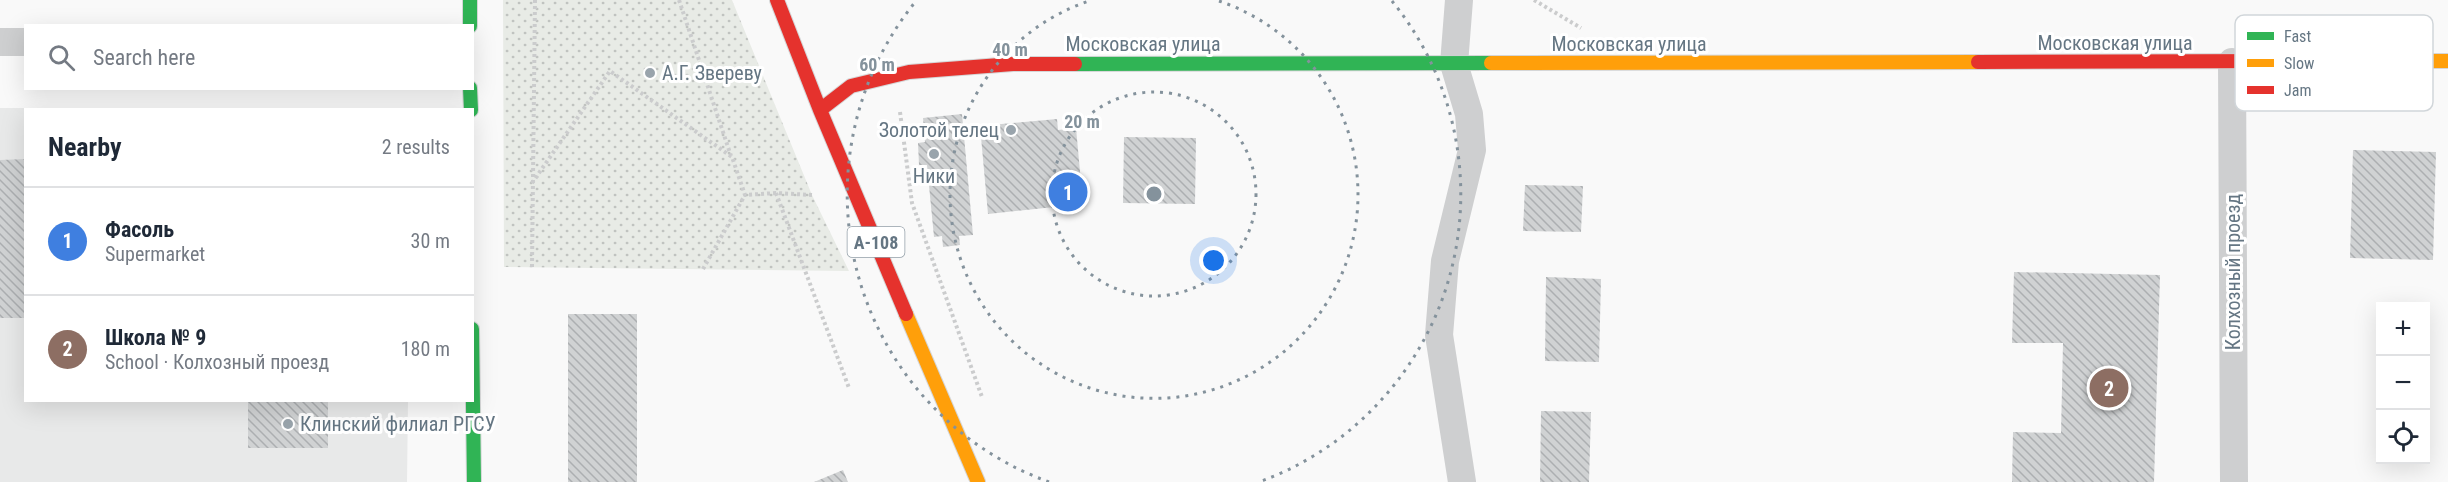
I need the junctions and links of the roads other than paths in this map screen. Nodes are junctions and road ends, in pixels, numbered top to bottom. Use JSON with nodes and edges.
{"nodes":[{"id":1,"x":470,"y":0,"type":"edge"},
{"id":2,"x":777,"y":0,"type":"edge"},
{"id":3,"x":1459,"y":0,"type":"edge"},
{"id":4,"x":470,"y":24,"type":"edge"},
{"id":5,"x":0,"y":42,"type":"edge"},
{"id":6,"x":24,"y":42,"type":"edge"},
{"id":7,"x":2232,"y":62,"type":"joint"},
{"id":8,"x":1454,"y":64,"type":"junction"},
{"id":9,"x":470,"y":90,"type":"edge"},
{"id":10,"x":471,"y":108,"type":"edge"},
{"id":11,"x":820,"y":110,"type":"junction"},
{"id":12,"x":473,"y":402,"type":"edge"},
{"id":13,"x":474,"y":482,"type":"edge"},
{"id":14,"x":978,"y":482,"type":"edge"},
{"id":15,"x":1462,"y":482,"type":"edge"},
{"id":16,"x":2234,"y":482,"type":"edge"}],
"edges":[{"from":1,"to":4,"type":"main road"},
{"from":2,"to":11,"type":"main road","number":"А-108"},
{"from":3,"to":8,"type":"street"},
{"from":5,"to":6,"type":"street"},
{"from":7,"to":8,"type":"main road","name":"Московская улица"},
{"from":7,"to":16,"type":"street","name":"Колхозный проезд"},
{"from":8,"to":11,"type":"main road","name":"Московская улица"},
{"from":8,"to":15,"type":"street"},
{"from":9,"to":10,"type":"main road"},
{"from":11,"to":14,"type":"main road","number":"А-108"},
{"from":12,"to":13,"type":"main road"}]}
